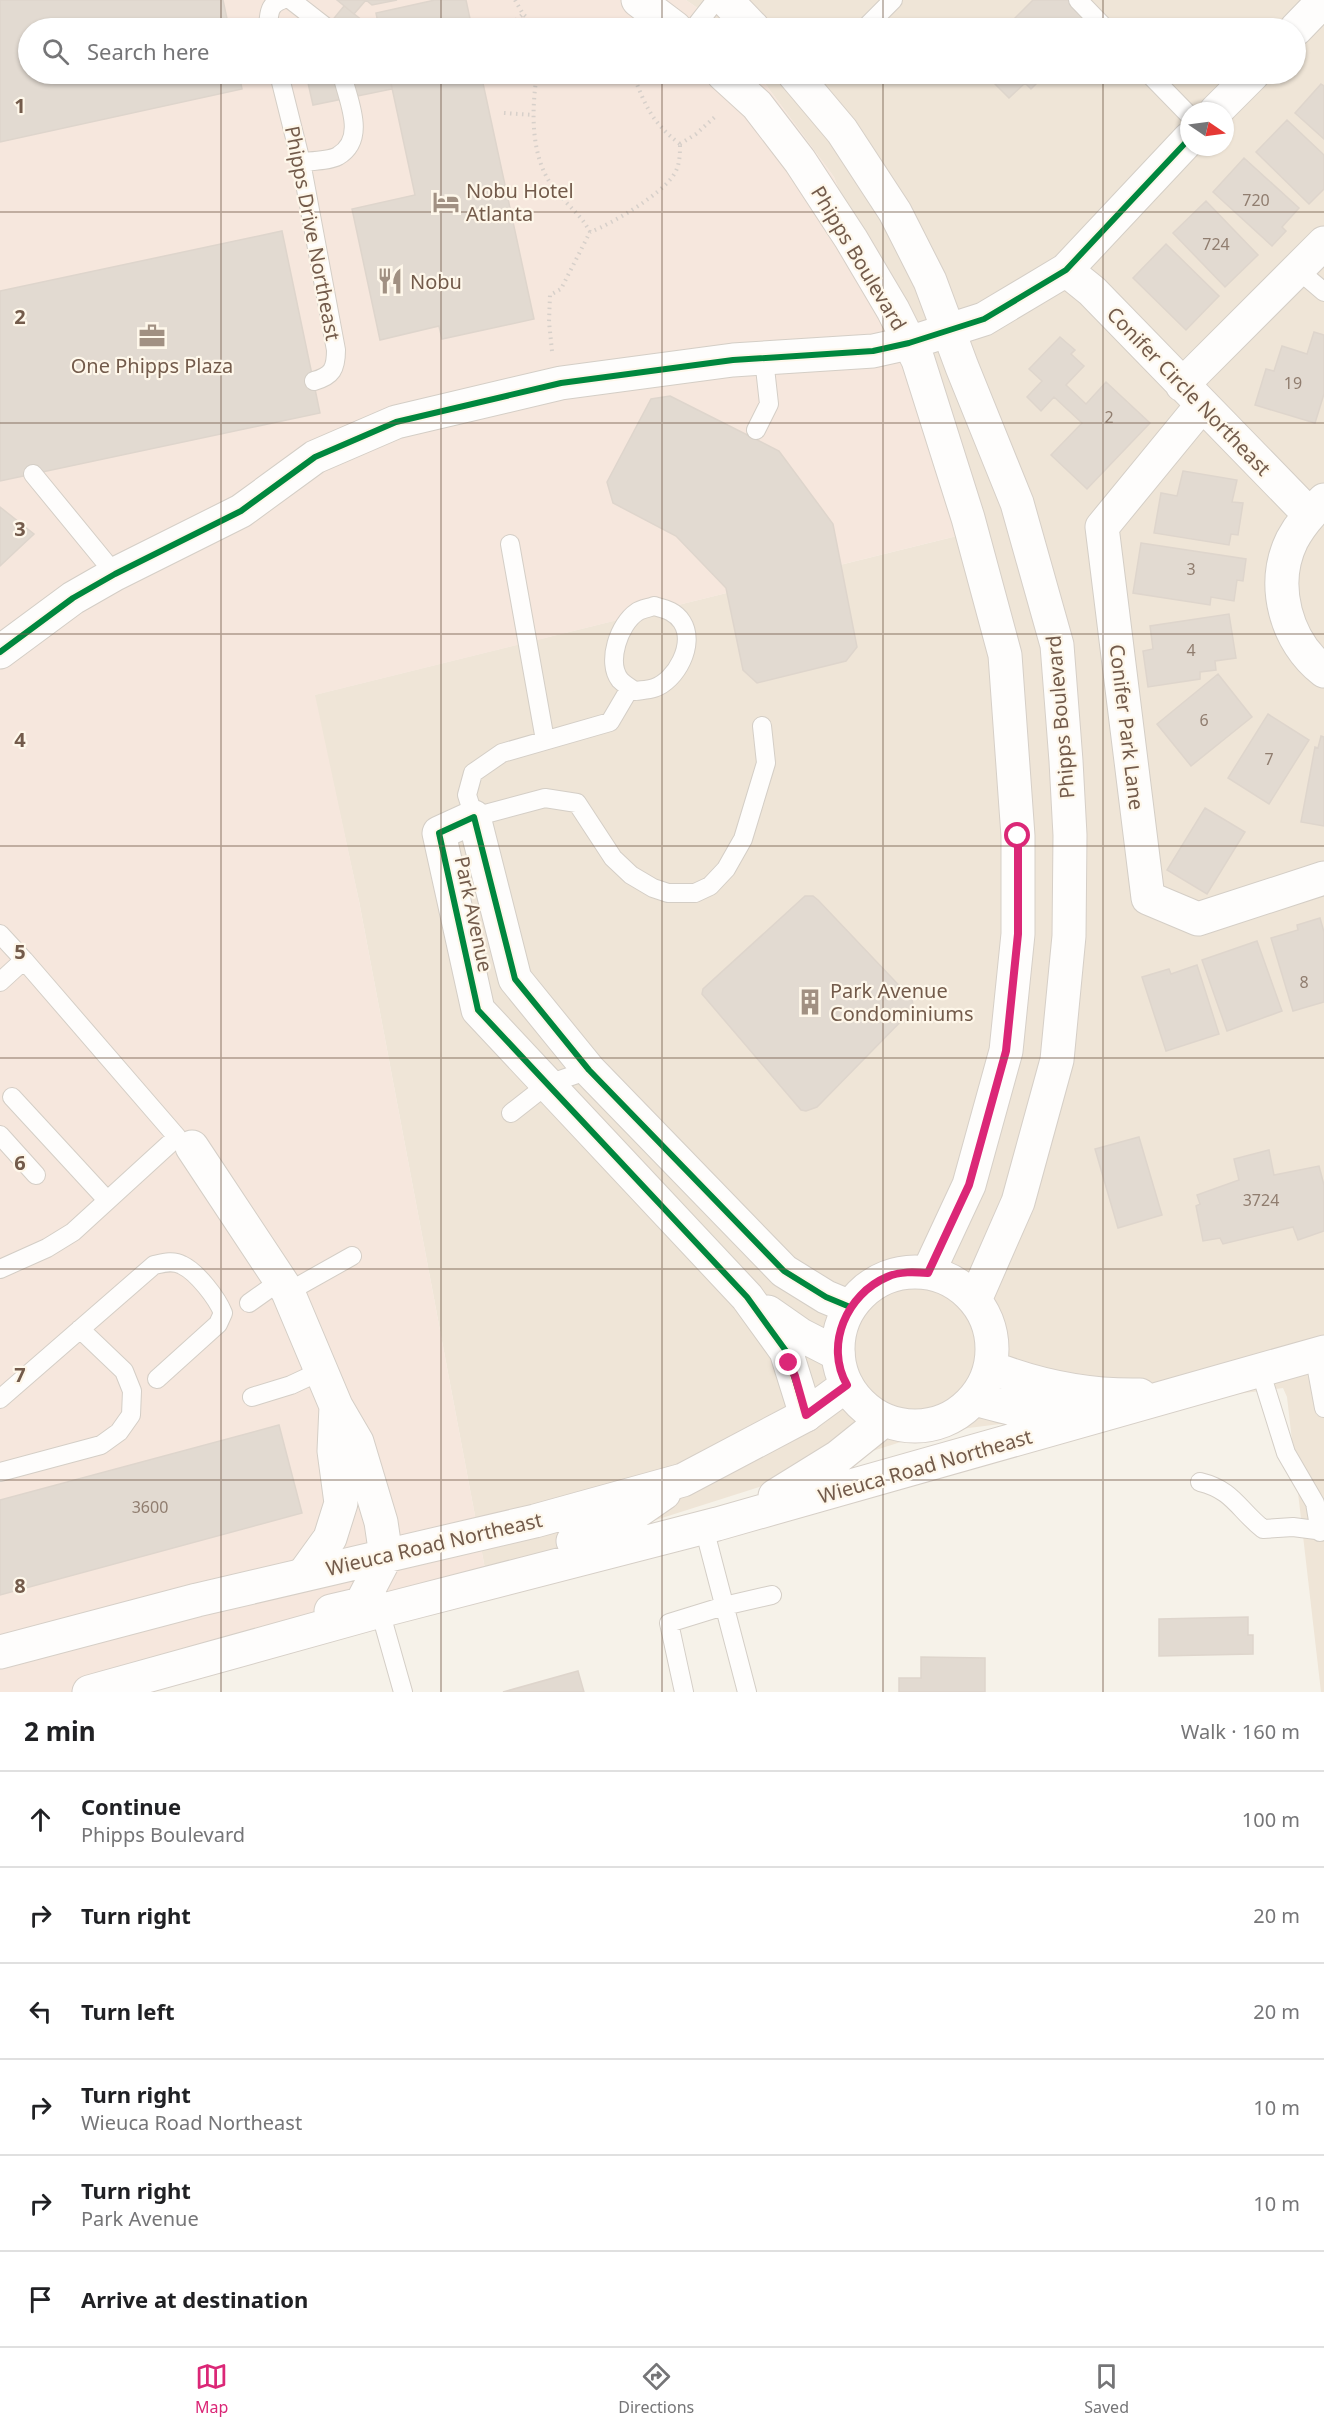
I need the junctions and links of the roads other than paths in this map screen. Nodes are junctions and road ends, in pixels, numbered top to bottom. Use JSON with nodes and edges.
{"nodes":[{"id":1,"x":261,"y":0,"type":"edge"},
{"id":2,"x":288,"y":0,"type":"edge"},
{"id":3,"x":638,"y":0,"type":"edge"},
{"id":4,"x":716,"y":0,"type":"edge"},
{"id":5,"x":726,"y":0,"type":"edge"},
{"id":6,"x":893,"y":0,"type":"edge"},
{"id":7,"x":1078,"y":0,"type":"edge"},
{"id":8,"x":1324,"y":0,"type":"edge"},
{"id":9,"x":266,"y":18,"type":"edge"},
{"id":10,"x":269,"y":18,"type":"edge"},
{"id":11,"x":313,"y":18,"type":"edge"},
{"id":12,"x":662,"y":18,"type":"edge"},
{"id":13,"x":702,"y":18,"type":"edge"},
{"id":14,"x":743,"y":18,"type":"edge"},
{"id":15,"x":875,"y":18,"type":"edge"},
{"id":16,"x":1096,"y":18,"type":"edge"},
{"id":17,"x":1306,"y":19,"type":"edge"},
{"id":18,"x":282,"y":84,"type":"edge"},
{"id":19,"x":345,"y":84,"type":"edge"},
{"id":20,"x":734,"y":84,"type":"edge"},
{"id":21,"x":811,"y":84,"type":"edge"},
{"id":22,"x":1159,"y":84,"type":"edge"},
{"id":23,"x":1242,"y":84,"type":"edge"},
{"id":24,"x":1225,"y":102,"type":"edge"},
{"id":25,"x":1180,"y":106,"type":"edge"},
{"id":26,"x":1180,"y":149,"type":"edge"},
{"id":27,"x":301,"y":162,"type":"junction"},
{"id":28,"x":1324,"y":243,"type":"edge"},
{"id":29,"x":1298,"y":269,"type":"junction"},
{"id":30,"x":1066,"y":270,"type":"junction"},
{"id":31,"x":1324,"y":292,"type":"edge"},
{"id":32,"x":949,"y":331,"type":"junction"},
{"id":33,"x":909,"y":343,"type":"junction"},
{"id":34,"x":765,"y":359,"type":"junction"},
{"id":35,"x":314,"y":381,"type":"dead end"},
{"id":36,"x":1192,"y":395,"type":"junction"},
{"id":37,"x":756,"y":430,"type":"dead end"},
{"id":38,"x":33,"y":474,"type":"dead end"},
{"id":39,"x":1317,"y":507,"type":"edge"},
{"id":40,"x":510,"y":544,"type":"dead end"},
{"id":41,"x":115,"y":574,"type":"junction"},
{"id":42,"x":0,"y":652,"type":"edge"},
{"id":43,"x":1324,"y":671,"type":"edge"},
{"id":44,"x":630,"y":688,"type":"junction"},
{"id":45,"x":762,"y":726,"type":"dead end"},
{"id":46,"x":545,"y":740,"type":"junction"},
{"id":47,"x":474,"y":816,"type":"junction"},
{"id":48,"x":1324,"y":878,"type":"edge"},
{"id":49,"x":0,"y":934,"type":"edge"},
{"id":50,"x":24,"y":960,"type":"junction"},
{"id":51,"x":0,"y":982,"type":"edge"},
{"id":52,"x":589,"y":1070,"type":"junction"},
{"id":53,"x":548,"y":1084,"type":"junction"},
{"id":54,"x":12,"y":1097,"type":"dead end"},
{"id":55,"x":511,"y":1113,"type":"dead end"},
{"id":56,"x":0,"y":1135,"type":"edge"},
{"id":57,"x":192,"y":1148,"type":"dead end"},
{"id":58,"x":36,"y":1174,"type":"dead end"},
{"id":59,"x":107,"y":1200,"type":"junction"},
{"id":60,"x":352,"y":1256,"type":"dead end"},
{"id":61,"x":0,"y":1269,"type":"edge"},
{"id":62,"x":928,"y":1273,"type":"junction"},
{"id":63,"x":284,"y":1287,"type":"junction"},
{"id":64,"x":747,"y":1297,"type":"junction"},
{"id":65,"x":975,"y":1300,"type":"junction"},
{"id":66,"x":249,"y":1302,"type":"dead end"},
{"id":67,"x":850,"y":1307,"type":"junction"},
{"id":68,"x":80,"y":1329,"type":"junction"},
{"id":69,"x":1319,"y":1353,"type":"edge"},
{"id":70,"x":838,"y":1354,"type":"junction"},
{"id":71,"x":990,"y":1367,"type":"junction"},
{"id":72,"x":1260,"y":1370,"type":"junction"},
{"id":73,"x":321,"y":1371,"type":"junction"},
{"id":74,"x":158,"y":1379,"type":"dead end"},
{"id":75,"x":847,"y":1385,"type":"junction"},
{"id":76,"x":1169,"y":1395,"type":"junction"},
{"id":77,"x":252,"y":1396,"type":"dead end"},
{"id":78,"x":975,"y":1398,"type":"junction"},
{"id":79,"x":0,"y":1399,"type":"edge"},
{"id":80,"x":336,"y":1406,"type":"junction"},
{"id":81,"x":1324,"y":1408,"type":"edge"},
{"id":82,"x":806,"y":1415,"type":"junction"},
{"id":83,"x":1098,"y":1418,"type":"junction"},
{"id":84,"x":884,"y":1420,"type":"junction"},
{"id":85,"x":0,"y":1464,"type":"edge"},
{"id":86,"x":22,"y":1467,"type":"junction"},
{"id":87,"x":0,"y":1472,"type":"edge"},
{"id":88,"x":683,"y":1480,"type":"junction"},
{"id":89,"x":1200,"y":1482,"type":"dead end"},
{"id":90,"x":711,"y":1526,"type":"junction"},
{"id":91,"x":1322,"y":1531,"type":"edge"},
{"id":92,"x":386,"y":1556,"type":"junction"},
{"id":93,"x":304,"y":1574,"type":"junction"},
{"id":94,"x":772,"y":1595,"type":"dead end"},
{"id":95,"x":724,"y":1606,"type":"junction"},
{"id":96,"x":380,"y":1611,"type":"junction"},
{"id":97,"x":0,"y":1652,"type":"edge"},
{"id":98,"x":159,"y":1673,"type":"junction"},
{"id":99,"x":89,"y":1692,"type":"edge"},
{"id":100,"x":404,"y":1692,"type":"edge"},
{"id":101,"x":684,"y":1692,"type":"edge"},
{"id":102,"x":747,"y":1692,"type":"edge"}],
"edges":[{"from":1,"to":9,"type":"lane"},
{"from":2,"to":10,"type":"lane"},
{"from":2,"to":11,"type":"lane"},
{"from":3,"to":12,"type":"street"},
{"from":4,"to":13,"type":"lane"},
{"from":5,"to":14,"type":"street"},
{"from":6,"to":15,"type":"lane"},
{"from":7,"to":16,"type":"lane"},
{"from":8,"to":17,"type":"street"},
{"from":18,"to":27,"type":"lane","name":"Phipps Drive Northeast"},
{"from":19,"to":27,"type":"lane"},
{"from":20,"to":33,"type":"street","name":"Phipps Boulevard"},
{"from":21,"to":32,"type":"street","name":"Phipps Boulevard"},
{"from":22,"to":25,"type":"lane"},
{"from":23,"to":24,"type":"street"},
{"from":26,"to":30,"type":"street"},
{"from":27,"to":35,"type":"lane","name":"Phipps Drive Northeast"},
{"from":28,"to":29,"type":"street","name":"Conifer Park Lane"},
{"from":29,"to":31,"type":"lane"},
{"from":29,"to":36,"type":"street","name":"Conifer Park Lane"},
{"from":30,"to":32,"type":"street"},
{"from":30,"to":36,"type":"street","name":"Conifer Circle Northeast"},
{"from":32,"to":33,"type":"street"},
{"from":32,"to":65,"type":"street","name":"Phipps Boulevard"},
{"from":33,"to":34,"type":"street"},
{"from":33,"to":62,"type":"street","name":"Phipps Boulevard"},
{"from":34,"to":37,"type":"lane"},
{"from":34,"to":41,"type":"street"},
{"from":36,"to":39,"type":"street","name":"Conifer Circle Northeast"},
{"from":36,"to":48,"type":"street","name":"Conifer Park Lane"},
{"from":38,"to":41,"type":"lane"},
{"from":39,"to":43,"type":"street","name":"Conifer Circle Northeast"},
{"from":40,"to":46,"type":"lane"},
{"from":41,"to":42,"type":"street"},
{"from":44,"to":44,"type":"lane"},
{"from":44,"to":46,"type":"lane"},
{"from":45,"to":47,"type":"lane"},
{"from":46,"to":47,"type":"lane"},
{"from":47,"to":52,"type":"street","name":"Park Avenue"},
{"from":47,"to":53,"type":"street","name":"Park Avenue"},
{"from":49,"to":50,"type":"lane"},
{"from":50,"to":51,"type":"lane"},
{"from":50,"to":59,"type":"lane"},
{"from":52,"to":53,"type":"lane"},
{"from":52,"to":67,"type":"street","name":"Park Avenue"},
{"from":53,"to":55,"type":"lane"},
{"from":53,"to":64,"type":"street","name":"Park Avenue"},
{"from":54,"to":59,"type":"lane"},
{"from":56,"to":58,"type":"lane"},
{"from":57,"to":63,"type":"street"},
{"from":59,"to":61,"type":"lane"},
{"from":60,"to":63,"type":"lane"},
{"from":62,"to":65,"type":"street"},
{"from":62,"to":67,"type":"street"},
{"from":63,"to":66,"type":"lane"},
{"from":63,"to":73,"type":"street"},
{"from":64,"to":70,"type":"street","name":"Park Avenue"},
{"from":64,"to":82,"type":"street","name":"Park Avenue"},
{"from":65,"to":71,"type":"street"},
{"from":67,"to":70,"type":"street"},
{"from":68,"to":74,"type":"lane"},
{"from":68,"to":79,"type":"lane"},
{"from":68,"to":86,"type":"lane"},
{"from":69,"to":72,"type":"street","name":"Wieuca Road Northeast"},
{"from":69,"to":81,"type":"lane"},
{"from":70,"to":75,"type":"street"},
{"from":71,"to":76,"type":"street","name":"Wieuca Road Northeast"},
{"from":71,"to":78,"type":"street"},
{"from":72,"to":76,"type":"street","name":"Wieuca Road Northeast"},
{"from":72,"to":91,"type":"lane"},
{"from":73,"to":77,"type":"lane"},
{"from":73,"to":80,"type":"street"},
{"from":75,"to":82,"type":"street","name":"Wieuca Road Northeast"},
{"from":75,"to":84,"type":"street"},
{"from":76,"to":83,"type":"street","name":"Wieuca Road Northeast"},
{"from":78,"to":83,"type":"street","name":"Wieuca Road Northeast"},
{"from":78,"to":84,"type":"street"},
{"from":80,"to":92,"type":"street"},
{"from":80,"to":93,"type":"street"},
{"from":82,"to":88,"type":"street","name":"Wieuca Road Northeast"},
{"from":83,"to":90,"type":"street","name":"Wieuca Road Northeast"},
{"from":84,"to":90,"type":"street","name":"Wieuca Road Northeast"},
{"from":85,"to":86,"type":"lane"},
{"from":86,"to":87,"type":"lane"},
{"from":88,"to":92,"type":"street","name":"Wieuca Road Northeast"},
{"from":88,"to":96,"type":"street"},
{"from":89,"to":91,"type":"lane"},
{"from":90,"to":95,"type":"lane"},
{"from":90,"to":96,"type":"street","name":"Wieuca Road Northeast"},
{"from":92,"to":93,"type":"street","name":"Wieuca Road Northeast"},
{"from":92,"to":98,"type":"street"},
{"from":93,"to":97,"type":"street","name":"Wieuca Road Northeast"},
{"from":94,"to":95,"type":"lane"},
{"from":95,"to":101,"type":"lane"},
{"from":95,"to":102,"type":"lane"},
{"from":96,"to":98,"type":"street","name":"Wieuca Road Northeast"},
{"from":96,"to":100,"type":"lane"},
{"from":98,"to":99,"type":"street","name":"Wieuca Road Northeast"}]}
